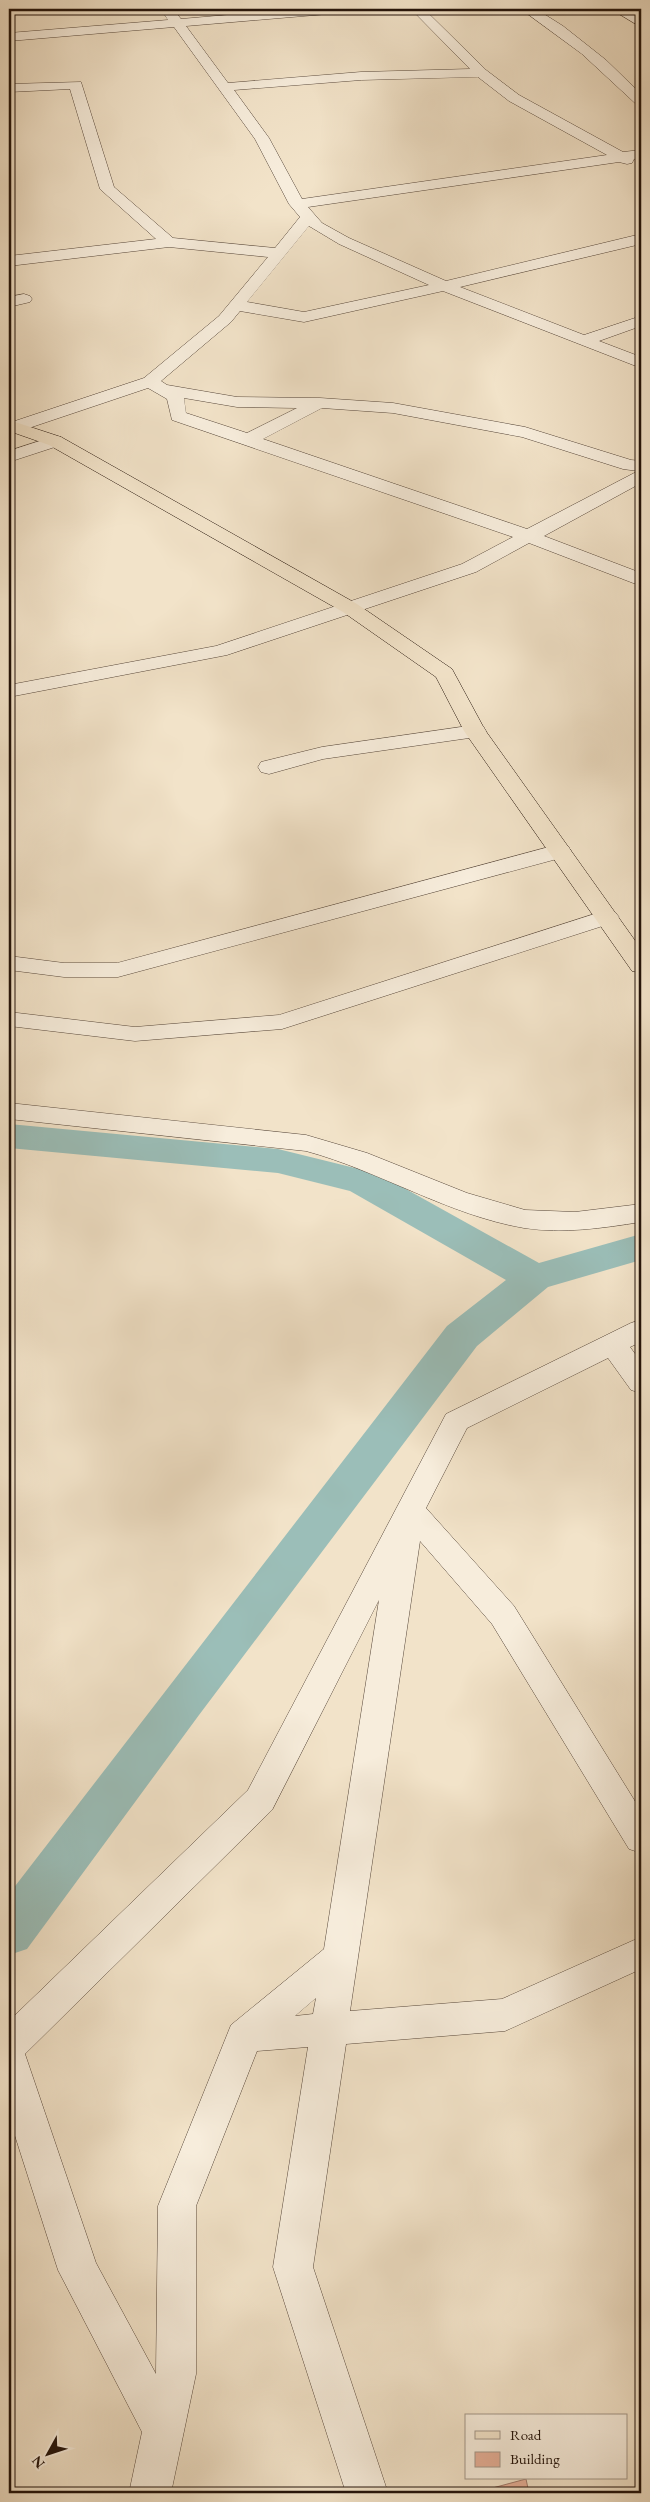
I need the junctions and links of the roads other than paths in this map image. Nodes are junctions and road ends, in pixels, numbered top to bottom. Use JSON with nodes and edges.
{"nodes":[{"id":1,"x":167,"y":9,"type":"edge"},
{"id":2,"x":339,"y":9,"type":"edge"},
{"id":3,"x":417,"y":9,"type":"edge"},
{"id":4,"x":527,"y":9,"type":"edge"},
{"id":5,"x":617,"y":9,"type":"edge"},
{"id":6,"x":178,"y":22,"type":"junction"},
{"id":7,"x":641,"y":23,"type":"edge"},
{"id":8,"x":10,"y":34,"type":"edge"},
{"id":9,"x":481,"y":73,"type":"junction"},
{"id":10,"x":224,"y":87,"type":"junction"},
{"id":11,"x":9,"y":88,"type":"edge"},
{"id":12,"x":641,"y":101,"type":"edge"},
{"id":13,"x":641,"y":154,"type":"edge"},
{"id":14,"x":622,"y":158,"type":"junction"},
{"id":15,"x":641,"y":169,"type":"edge"},
{"id":16,"x":303,"y":210,"type":"junction"},
{"id":17,"x":641,"y":239,"type":"edge"},
{"id":18,"x":169,"y":242,"type":"junction"},
{"id":19,"x":279,"y":253,"type":"junction"},
{"id":20,"x":9,"y":261,"type":"edge"},
{"id":21,"x":442,"y":285,"type":"junction"},
{"id":22,"x":236,"y":305,"type":"junction"},
{"id":23,"x":641,"y":321,"type":"edge"},
{"id":24,"x":584,"y":341,"type":"junction"},
{"id":25,"x":641,"y":363,"type":"edge"},
{"id":26,"x":156,"y":386,"type":"junction"},
{"id":27,"x":320,"y":404,"type":"junction"},
{"id":28,"x":12,"y":426,"type":"edge"},
{"id":29,"x":249,"y":440,"type":"junction"},
{"id":30,"x":55,"y":441,"type":"junction"},
{"id":31,"x":9,"y":457,"type":"edge"},
{"id":32,"x":641,"y":466,"type":"edge"},
{"id":33,"x":641,"y":476,"type":"edge"},
{"id":34,"x":529,"y":537,"type":"junction"},
{"id":35,"x":641,"y":580,"type":"edge"},
{"id":36,"x":350,"y":608,"type":"junction"},
{"id":37,"x":9,"y":669,"type":"edge"},
{"id":38,"x":18,"y":689,"type":"edge"},
{"id":39,"x":476,"y":731,"type":"junction"},
{"id":40,"x":269,"y":766,"type":"dead end"},
{"id":41,"x":560,"y":851,"type":"junction"},
{"id":42,"x":607,"y":917,"type":"junction"},
{"id":43,"x":9,"y":963,"type":"edge"},
{"id":44,"x":641,"y":966,"type":"edge"},
{"id":45,"x":9,"y":1019,"type":"edge"},
{"id":46,"x":9,"y":1111,"type":"edge"},
{"id":47,"x":641,"y":1212,"type":"edge"},
{"id":48,"x":641,"y":1330,"type":"edge"},
{"id":49,"x":612,"y":1344,"type":"junction"},
{"id":50,"x":641,"y":1383,"type":"edge"},
{"id":51,"x":409,"y":1509,"type":"junction"},
{"id":52,"x":641,"y":1839,"type":"edge"},
{"id":53,"x":641,"y":1952,"type":"edge"},
{"id":54,"x":341,"y":1956,"type":"junction"},
{"id":55,"x":329,"y":2030,"type":"junction"},
{"id":56,"x":244,"y":2036,"type":"junction"},
{"id":57,"x":9,"y":2046,"type":"edge"},
{"id":58,"x":9,"y":2060,"type":"edge"},
{"id":59,"x":164,"y":2431,"type":"junction"},
{"id":60,"x":150,"y":2493,"type":"edge"},
{"id":61,"x":367,"y":2493,"type":"edge"}],
"edges":[{"from":1,"to":6,"type":"street"},
{"from":2,"to":6,"type":"street"},
{"from":3,"to":9,"type":"street"},
{"from":4,"to":12,"type":"street"},
{"from":5,"to":7,"type":"street"},
{"from":6,"to":8,"type":"street"},
{"from":6,"to":10,"type":"street"},
{"from":9,"to":10,"type":"street"},
{"from":9,"to":14,"type":"street"},
{"from":10,"to":16,"type":"street"},
{"from":11,"to":18,"type":"street"},
{"from":13,"to":14,"type":"street"},
{"from":14,"to":15,"type":"street"},
{"from":14,"to":16,"type":"street"},
{"from":16,"to":19,"type":"street"},
{"from":16,"to":21,"type":"street"},
{"from":17,"to":21,"type":"street"},
{"from":18,"to":19,"type":"street"},
{"from":18,"to":20,"type":"street"},
{"from":19,"to":22,"type":"street"},
{"from":21,"to":22,"type":"street"},
{"from":21,"to":24,"type":"street"},
{"from":22,"to":26,"type":"street"},
{"from":23,"to":24,"type":"street"},
{"from":24,"to":25,"type":"street"},
{"from":26,"to":27,"type":"street"},
{"from":26,"to":28,"type":"street"},
{"from":26,"to":29,"type":"street"},
{"from":27,"to":29,"type":"street"},
{"from":27,"to":32,"type":"street"},
{"from":28,"to":30,"type":"main road"},
{"from":29,"to":34,"type":"street"},
{"from":30,"to":31,"type":"street"},
{"from":30,"to":36,"type":"main road"},
{"from":33,"to":34,"type":"street"},
{"from":34,"to":35,"type":"street"},
{"from":34,"to":36,"type":"street"},
{"from":36,"to":38,"type":"street"},
{"from":36,"to":39,"type":"main road"},
{"from":37,"to":38,"type":"street"},
{"from":39,"to":40,"type":"street"},
{"from":39,"to":41,"type":"main road"},
{"from":41,"to":42,"type":"main road"},
{"from":41,"to":43,"type":"street"},
{"from":42,"to":44,"type":"main road"},
{"from":42,"to":45,"type":"street"},
{"from":46,"to":47,"type":"street"},
{"from":48,"to":49,"type":"street"},
{"from":49,"to":50,"type":"street"},
{"from":49,"to":51,"type":"street"},
{"from":51,"to":52,"type":"street"},
{"from":51,"to":54,"type":"street"},
{"from":51,"to":57,"type":"street"},
{"from":53,"to":55,"type":"street"},
{"from":54,"to":55,"type":"street"},
{"from":54,"to":56,"type":"street"},
{"from":55,"to":56,"type":"street"},
{"from":55,"to":61,"type":"street"},
{"from":56,"to":59,"type":"street"},
{"from":58,"to":59,"type":"street"},
{"from":59,"to":60,"type":"street"}]}
